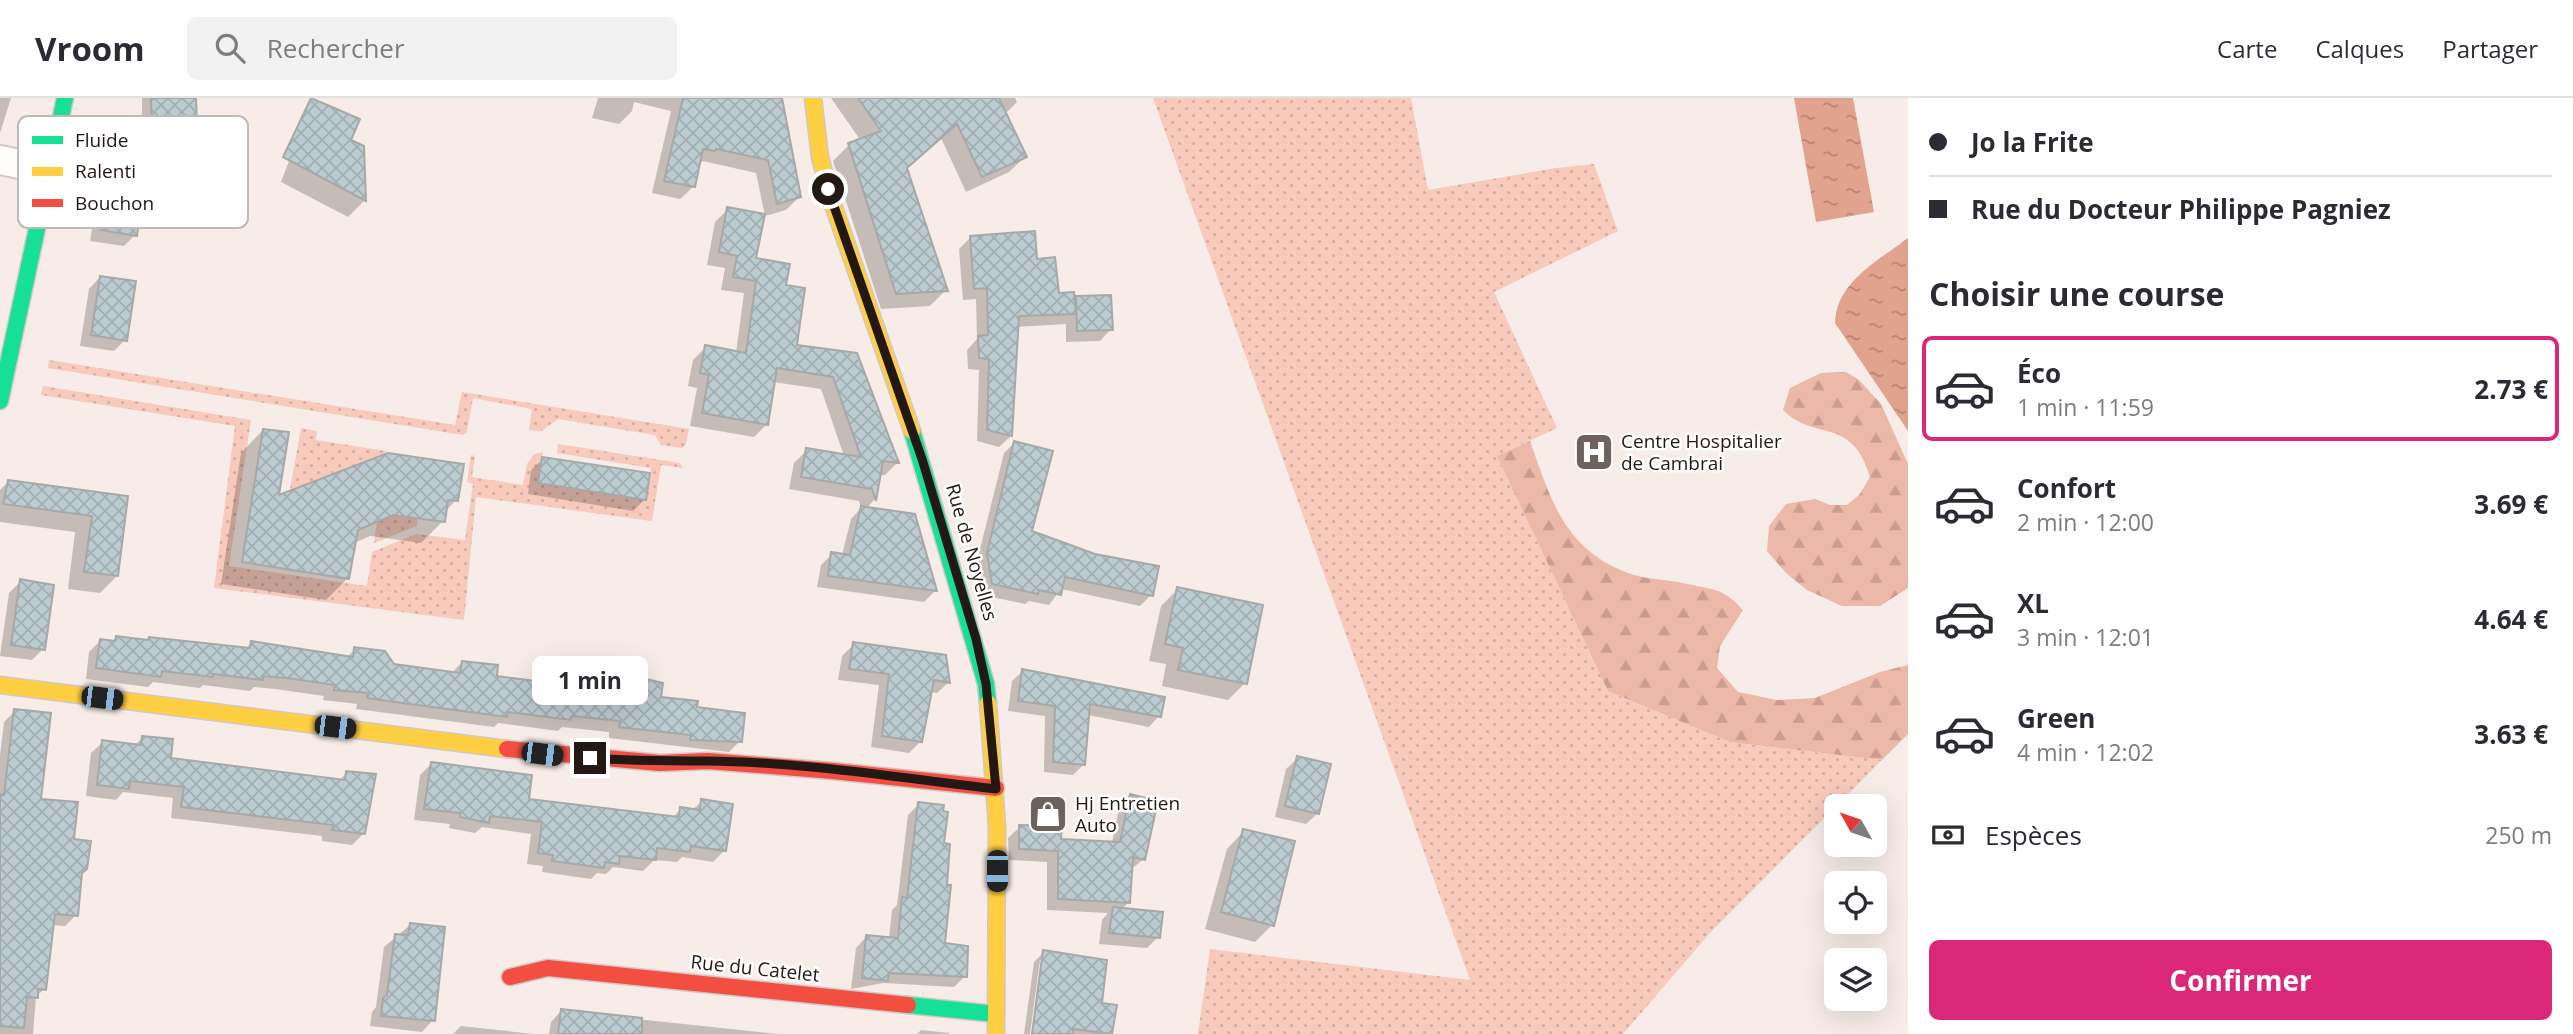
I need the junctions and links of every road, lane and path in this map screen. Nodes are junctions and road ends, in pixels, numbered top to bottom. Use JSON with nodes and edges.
{"nodes":[{"id":1,"x":65,"y":98,"type":"edge"},
{"id":2,"x":813,"y":98,"type":"edge"},
{"id":3,"x":60,"y":116,"type":"edge"},
{"id":4,"x":0,"y":160,"type":"edge"},
{"id":5,"x":18,"y":164,"type":"edge"},
{"id":6,"x":35,"y":228,"type":"edge"},
{"id":7,"x":0,"y":401,"type":"edge"},
{"id":8,"x":0,"y":684,"type":"edge"},
{"id":9,"x":996,"y":789,"type":"junction"},
{"id":10,"x":510,"y":977,"type":"dead end"},
{"id":11,"x":996,"y":1014,"type":"junction"},
{"id":12,"x":996,"y":1034,"type":"edge"}],
"edges":[{"from":1,"to":3,"type":"street"},
{"from":2,"to":9,"type":"street","name":"Rue de Noyelles"},
{"from":4,"to":5,"type":"street"},
{"from":6,"to":7,"type":"street"},
{"from":8,"to":9,"type":"street"},
{"from":9,"to":11,"type":"street","name":"Rue de Noyelles"},
{"from":10,"to":11,"type":"street","name":"Rue du Catelet"},
{"from":11,"to":12,"type":"street","name":"Rue de Noyelles"}]}
